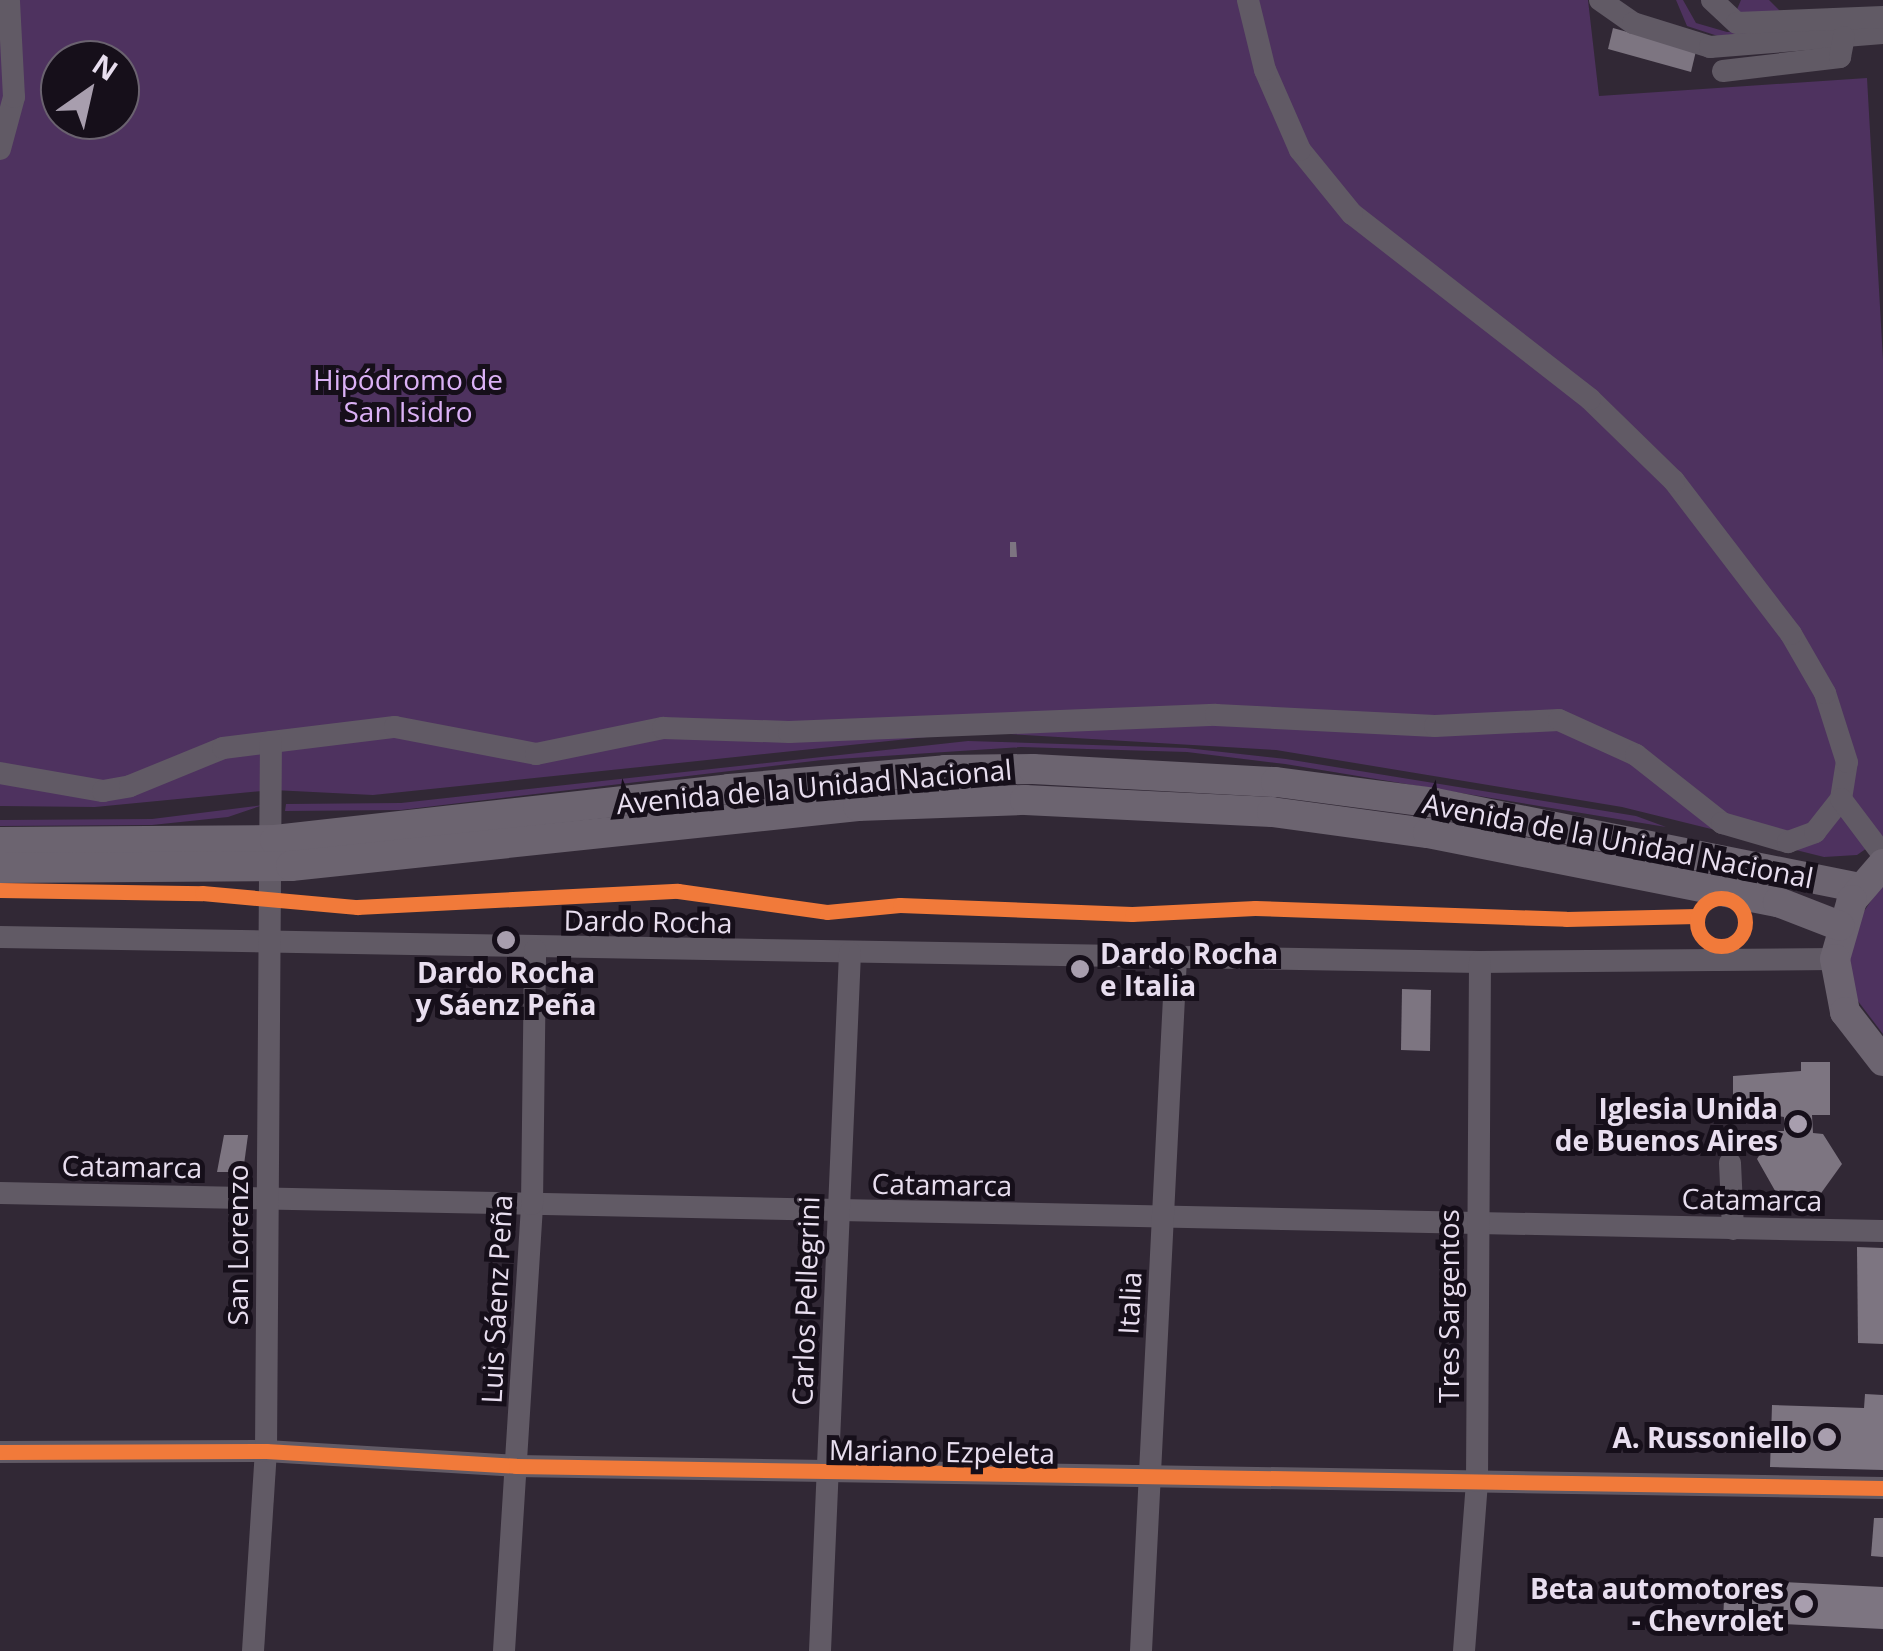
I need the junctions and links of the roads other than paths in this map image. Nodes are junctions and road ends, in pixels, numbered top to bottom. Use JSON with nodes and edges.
{"nodes":[{"id":1,"x":9,"y":0,"type":"edge"},
{"id":2,"x":1248,"y":0,"type":"edge"},
{"id":3,"x":1600,"y":0,"type":"edge"},
{"id":4,"x":1712,"y":0,"type":"edge"},
{"id":5,"x":1883,"y":17,"type":"edge"},
{"id":6,"x":1883,"y":33,"type":"edge"},
{"id":7,"x":1844,"y":37,"type":"junction"},
{"id":8,"x":1723,"y":71,"type":"dead end"},
{"id":9,"x":0,"y":148,"type":"edge"},
{"id":10,"x":271,"y":742,"type":"junction"},
{"id":11,"x":0,"y":773,"type":"edge"},
{"id":12,"x":1841,"y":799,"type":"junction"},
{"id":13,"x":0,"y":842,"type":"edge"},
{"id":14,"x":274,"y":853,"type":"junction"},
{"id":15,"x":1883,"y":855,"type":"edge"},
{"id":16,"x":1883,"y":864,"type":"edge"},
{"id":17,"x":0,"y":868,"type":"edge"},
{"id":18,"x":1860,"y":888,"type":"junction"},
{"id":19,"x":1840,"y":926,"type":"junction"},
{"id":20,"x":0,"y":937,"type":"edge"},
{"id":21,"x":268,"y":940,"type":"junction"},
{"id":22,"x":535,"y":950,"type":"junction"},
{"id":23,"x":850,"y":954,"type":"junction"},
{"id":24,"x":1176,"y":958,"type":"junction"},
{"id":25,"x":1834,"y":958,"type":"junction"},
{"id":26,"x":1480,"y":962,"type":"junction"},
{"id":27,"x":1883,"y":1061,"type":"edge"},
{"id":28,"x":1730,"y":1163,"type":"dead end"},
{"id":29,"x":0,"y":1194,"type":"edge"},
{"id":30,"x":267,"y":1198,"type":"junction"},
{"id":31,"x":532,"y":1204,"type":"junction"},
{"id":32,"x":840,"y":1212,"type":"junction"},
{"id":33,"x":1164,"y":1218,"type":"junction"},
{"id":34,"x":1478,"y":1225,"type":"junction"},
{"id":35,"x":1733,"y":1229,"type":"junction"},
{"id":36,"x":1883,"y":1232,"type":"edge"},
{"id":37,"x":266,"y":1451,"type":"junction"},
{"id":38,"x":0,"y":1452,"type":"edge"},
{"id":39,"x":516,"y":1466,"type":"junction"},
{"id":40,"x":828,"y":1473,"type":"junction"},
{"id":41,"x":1150,"y":1480,"type":"junction"},
{"id":42,"x":1476,"y":1481,"type":"junction"},
{"id":43,"x":1883,"y":1488,"type":"edge"},
{"id":44,"x":253,"y":1651,"type":"edge"},
{"id":45,"x":504,"y":1651,"type":"edge"},
{"id":46,"x":820,"y":1651,"type":"edge"},
{"id":47,"x":1140,"y":1651,"type":"edge"},
{"id":48,"x":1464,"y":1651,"type":"edge"}],
"edges":[{"from":1,"to":9,"type":"street"},
{"from":2,"to":12,"type":"street"},
{"from":3,"to":7,"type":"street"},
{"from":4,"to":5,"type":"street"},
{"from":6,"to":7,"type":"street"},
{"from":7,"to":8,"type":"street"},
{"from":10,"to":11,"type":"street"},
{"from":10,"to":12,"type":"street"},
{"from":10,"to":14,"type":"street","name":"San Lorenzo"},
{"from":12,"to":15,"type":"street"},
{"from":13,"to":14,"type":"main road","name":"Avenida de la Unidad Nacional"},
{"from":14,"to":17,"type":"main road","name":"Avenida de la Unidad Nacional"},
{"from":14,"to":18,"type":"main road","name":"Avenida de la Unidad Nacional"},
{"from":14,"to":19,"type":"main road","name":"Avenida de la Unidad Nacional"},
{"from":14,"to":21,"type":"street","name":"San Lorenzo"},
{"from":16,"to":18,"type":"main road"},
{"from":18,"to":19,"type":"main road"},
{"from":19,"to":25,"type":"main road"},
{"from":20,"to":21,"type":"street","name":"Dardo Rocha"},
{"from":21,"to":22,"type":"street","name":"Dardo Rocha"},
{"from":21,"to":30,"type":"street","name":"San Lorenzo"},
{"from":22,"to":23,"type":"street","name":"Dardo Rocha"},
{"from":22,"to":31,"type":"street","name":"Luis Sáenz Peña"},
{"from":23,"to":24,"type":"street","name":"Dardo Rocha"},
{"from":23,"to":32,"type":"street","name":"Carlos Pellegrini"},
{"from":24,"to":26,"type":"street","name":"Dardo Rocha"},
{"from":24,"to":33,"type":"street","name":"Italia"},
{"from":25,"to":26,"type":"street","name":"Dardo Rocha"},
{"from":25,"to":27,"type":"main road"},
{"from":26,"to":34,"type":"street","name":"Tres Sargentos"},
{"from":28,"to":35,"type":"street"},
{"from":29,"to":30,"type":"street","name":"Catamarca"},
{"from":30,"to":31,"type":"street","name":"Catamarca"},
{"from":30,"to":37,"type":"street","name":"San Lorenzo"},
{"from":31,"to":32,"type":"street","name":"Catamarca"},
{"from":31,"to":39,"type":"street","name":"Luis Sáenz Peña"},
{"from":32,"to":33,"type":"street","name":"Catamarca"},
{"from":32,"to":40,"type":"street","name":"Carlos Pellegrini"},
{"from":33,"to":34,"type":"street","name":"Catamarca"},
{"from":33,"to":41,"type":"street","name":"Italia"},
{"from":34,"to":35,"type":"street","name":"Catamarca"},
{"from":34,"to":42,"type":"street","name":"Tres Sargentos"},
{"from":35,"to":36,"type":"street","name":"Catamarca"},
{"from":37,"to":38,"type":"street","name":"Mariano Ezpeleta"},
{"from":37,"to":39,"type":"street","name":"Mariano Ezpeleta"},
{"from":37,"to":44,"type":"street","name":"San Lorenzo"},
{"from":39,"to":40,"type":"street","name":"Mariano Ezpeleta"},
{"from":39,"to":45,"type":"street","name":"Luis Sáenz Peña"},
{"from":40,"to":41,"type":"street","name":"Mariano Ezpeleta"},
{"from":40,"to":46,"type":"street","name":"Carlos Pellegrini"},
{"from":41,"to":42,"type":"street","name":"Mariano Ezpeleta"},
{"from":41,"to":47,"type":"street","name":"Italia"},
{"from":42,"to":43,"type":"street","name":"Mariano Ezpeleta"},
{"from":42,"to":48,"type":"street","name":"Tres Sargentos"}]}
